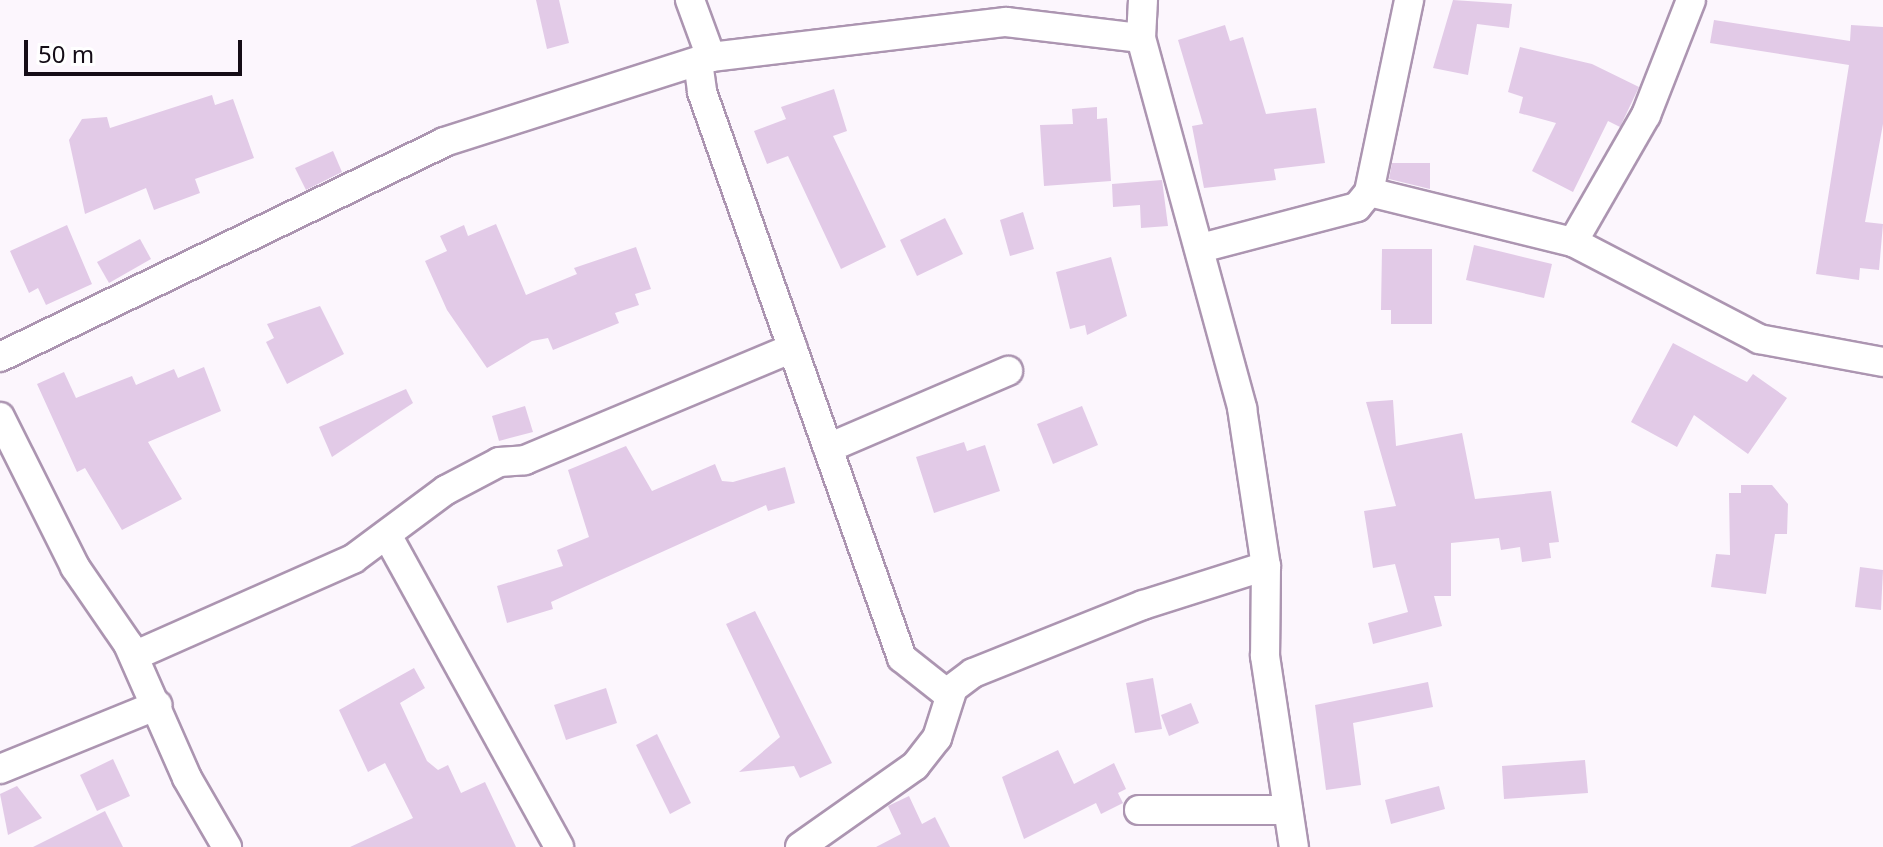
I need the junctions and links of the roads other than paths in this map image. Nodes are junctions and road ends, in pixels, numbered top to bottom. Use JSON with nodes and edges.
{"nodes":[{"id":1,"x":690,"y":0,"type":"edge"},
{"id":2,"x":1143,"y":0,"type":"edge"},
{"id":3,"x":1409,"y":0,"type":"edge"},
{"id":4,"x":1691,"y":0,"type":"edge"},
{"id":5,"x":1003,"y":11,"type":"edge"},
{"id":6,"x":1141,"y":38,"type":"junction"},
{"id":7,"x":704,"y":60,"type":"junction"},
{"id":8,"x":1369,"y":192,"type":"junction"},
{"id":9,"x":1573,"y":242,"type":"junction"},
{"id":10,"x":1201,"y":248,"type":"junction"},
{"id":11,"x":793,"y":348,"type":"junction"},
{"id":12,"x":0,"y":357,"type":"edge"},
{"id":13,"x":1883,"y":362,"type":"edge"},
{"id":14,"x":1008,"y":371,"type":"dead end"},
{"id":15,"x":0,"y":417,"type":"edge"},
{"id":16,"x":828,"y":448,"type":"junction"},
{"id":17,"x":387,"y":535,"type":"junction"},
{"id":18,"x":1266,"y":566,"type":"junction"},
{"id":19,"x":134,"y":656,"type":"junction"},
{"id":20,"x":950,"y":696,"type":"junction"},
{"id":21,"x":158,"y":705,"type":"junction"},
{"id":22,"x":0,"y":769,"type":"edge"},
{"id":23,"x":1139,"y":810,"type":"dead end"},
{"id":24,"x":1288,"y":810,"type":"junction"},
{"id":25,"x":227,"y":847,"type":"edge"},
{"id":26,"x":559,"y":847,"type":"edge"},
{"id":27,"x":800,"y":847,"type":"edge"},
{"id":28,"x":1294,"y":847,"type":"edge"}],
"edges":[{"from":1,"to":7,"type":"street"},
{"from":2,"to":6,"type":"street"},
{"from":3,"to":8,"type":"street"},
{"from":4,"to":9,"type":"street"},
{"from":5,"to":6,"type":"street"},
{"from":5,"to":7,"type":"street"},
{"from":6,"to":10,"type":"street"},
{"from":7,"to":11,"type":"street"},
{"from":7,"to":12,"type":"street"},
{"from":8,"to":9,"type":"street"},
{"from":8,"to":10,"type":"street"},
{"from":9,"to":13,"type":"street"},
{"from":10,"to":18,"type":"street"},
{"from":11,"to":16,"type":"street"},
{"from":11,"to":17,"type":"street"},
{"from":14,"to":16,"type":"street"},
{"from":15,"to":19,"type":"street"},
{"from":16,"to":20,"type":"street"},
{"from":17,"to":19,"type":"street"},
{"from":17,"to":26,"type":"street"},
{"from":18,"to":20,"type":"street"},
{"from":18,"to":24,"type":"street"},
{"from":19,"to":21,"type":"street"},
{"from":20,"to":27,"type":"street"},
{"from":21,"to":22,"type":"street"},
{"from":21,"to":25,"type":"street"},
{"from":23,"to":24,"type":"street"},
{"from":24,"to":28,"type":"street"}]}
